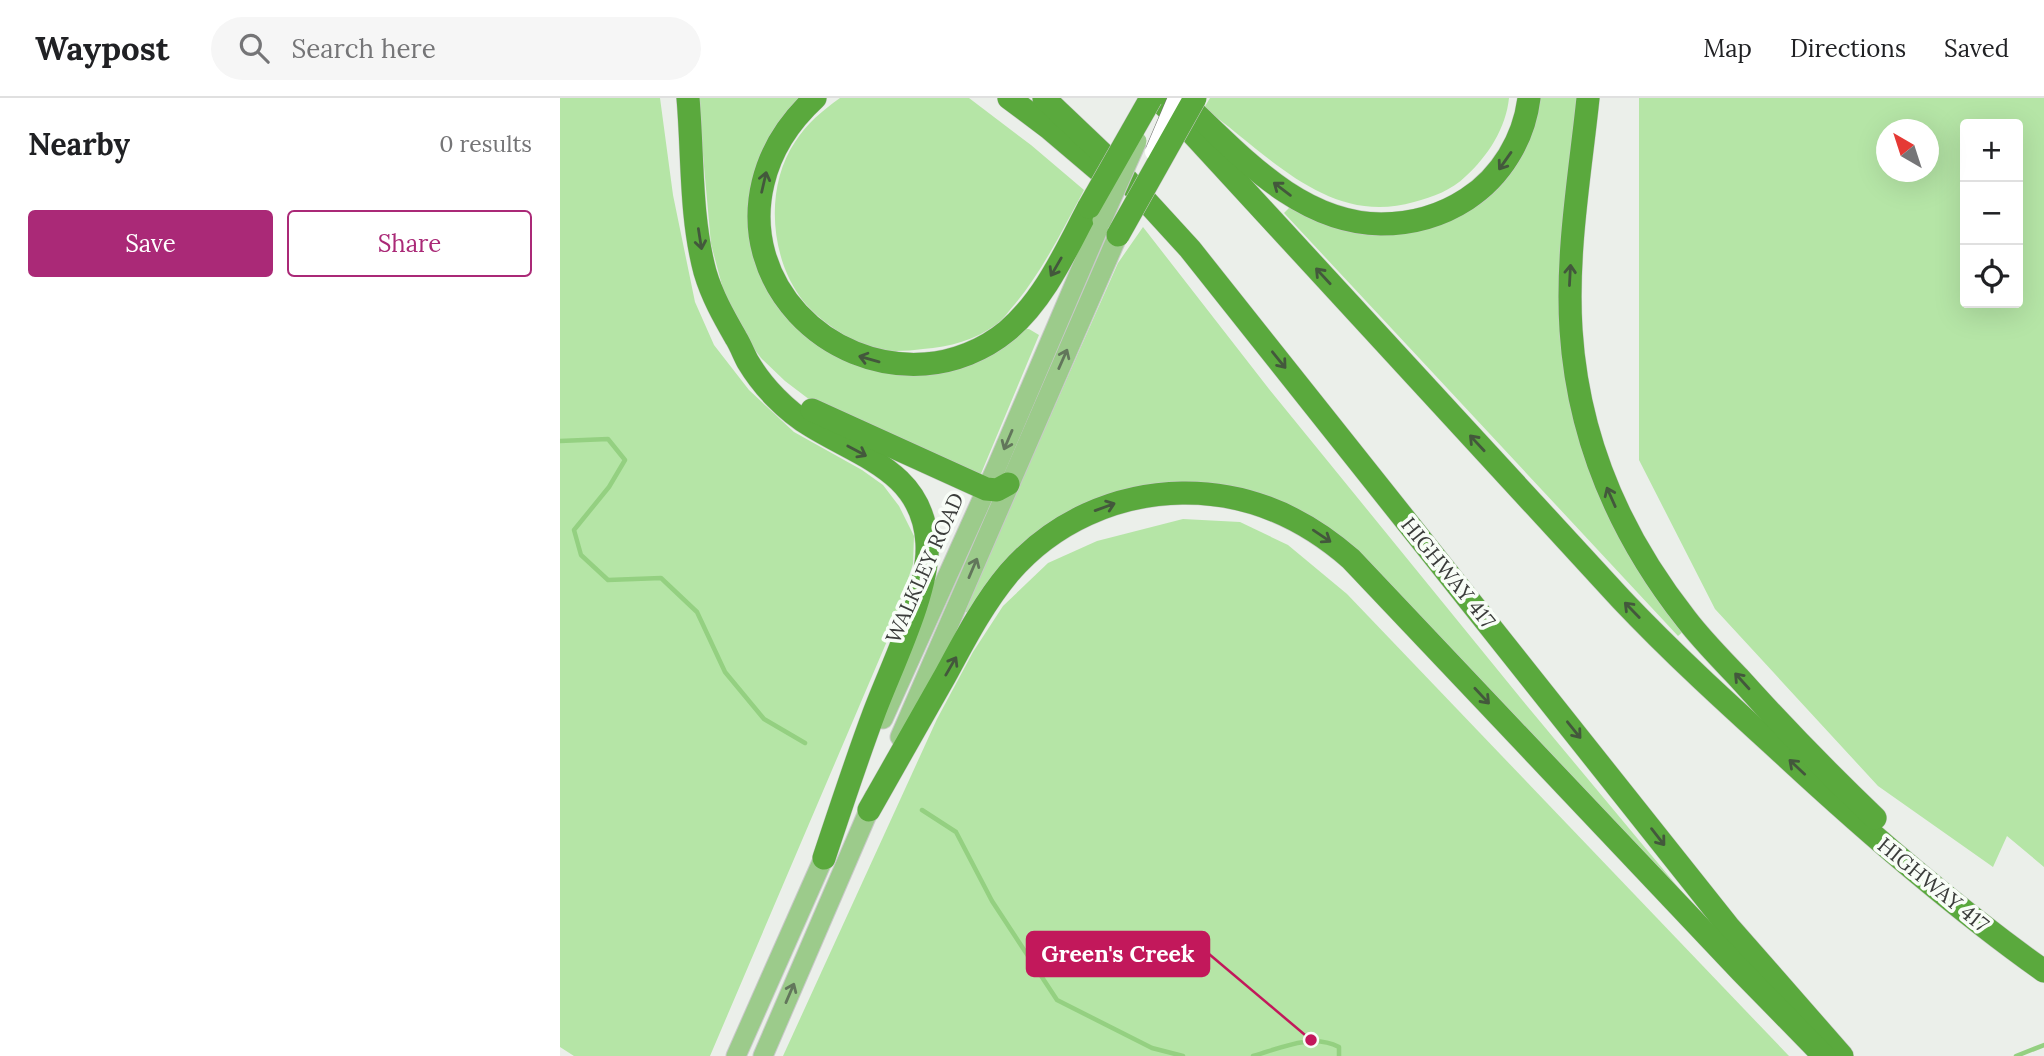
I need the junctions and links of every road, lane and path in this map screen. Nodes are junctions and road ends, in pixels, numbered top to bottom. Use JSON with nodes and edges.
{"nodes":[{"id":1,"x":688,"y":98,"type":"edge"},
{"id":2,"x":815,"y":98,"type":"edge"},
{"id":3,"x":1009,"y":98,"type":"edge"},
{"id":4,"x":1044,"y":98,"type":"edge"},
{"id":5,"x":1154,"y":98,"type":"edge"},
{"id":6,"x":1178,"y":98,"type":"edge"},
{"id":7,"x":1195,"y":98,"type":"edge"},
{"id":8,"x":1529,"y":98,"type":"edge"},
{"id":9,"x":1588,"y":98,"type":"edge"},
{"id":10,"x":1103,"y":221,"type":"junction"},
{"id":11,"x":1237,"y":307,"type":"junction"},
{"id":12,"x":738,"y":341,"type":"junction"},
{"id":13,"x":1009,"y":484,"type":"junction"},
{"id":14,"x":986,"y":489,"type":"junction"},
{"id":15,"x":869,"y":810,"type":"junction"},
{"id":16,"x":824,"y":858,"type":"junction"},
{"id":17,"x":2017,"y":952,"type":"junction"},
{"id":18,"x":2044,"y":971,"type":"edge"},
{"id":19,"x":736,"y":1056,"type":"edge"},
{"id":20,"x":763,"y":1056,"type":"edge"},
{"id":21,"x":1824,"y":1056,"type":"edge"},
{"id":22,"x":1842,"y":1056,"type":"edge"}],
"edges":[{"from":1,"to":12,"type":"highway","one_way":true},
{"from":10,"to":2,"type":"highway","one_way":true},
{"from":3,"to":11,"type":"highway"},
{"from":4,"to":11,"type":"highway","name":"HIGHWAY 417"},
{"from":5,"to":10,"type":"highway","bridge":true},
{"from":17,"to":5,"type":"highway","name":"HIGHWAY 417","one_way":true},
{"from":8,"to":6,"type":"highway","one_way":true},
{"from":6,"to":10,"type":"main road","name":"WALKLEY ROAD","bridge":true},
{"from":7,"to":10,"type":"highway","bridge":true},
{"from":17,"to":9,"type":"highway","one_way":true},
{"from":13,"to":10,"type":"main road","name":"WALKLEY ROAD","one_way":true},
{"from":10,"to":14,"type":"main road","name":"WALKLEY ROAD","one_way":true},
{"from":11,"to":22,"type":"highway","name":"HIGHWAY 417","one_way":true},
{"from":12,"to":14,"type":"highway"},
{"from":12,"to":16,"type":"highway","one_way":true},
{"from":13,"to":14,"type":"highway"},
{"from":15,"to":13,"type":"main road","name":"WALKLEY ROAD","one_way":true},
{"from":14,"to":16,"type":"main road","name":"WALKLEY ROAD"},
{"from":20,"to":15,"type":"main road","name":"WALKLEY ROAD","one_way":true},
{"from":15,"to":21,"type":"highway","one_way":true},
{"from":16,"to":19,"type":"main road","name":"WALKLEY ROAD"},
{"from":17,"to":18,"type":"highway","name":"HIGHWAY 417"}]}
